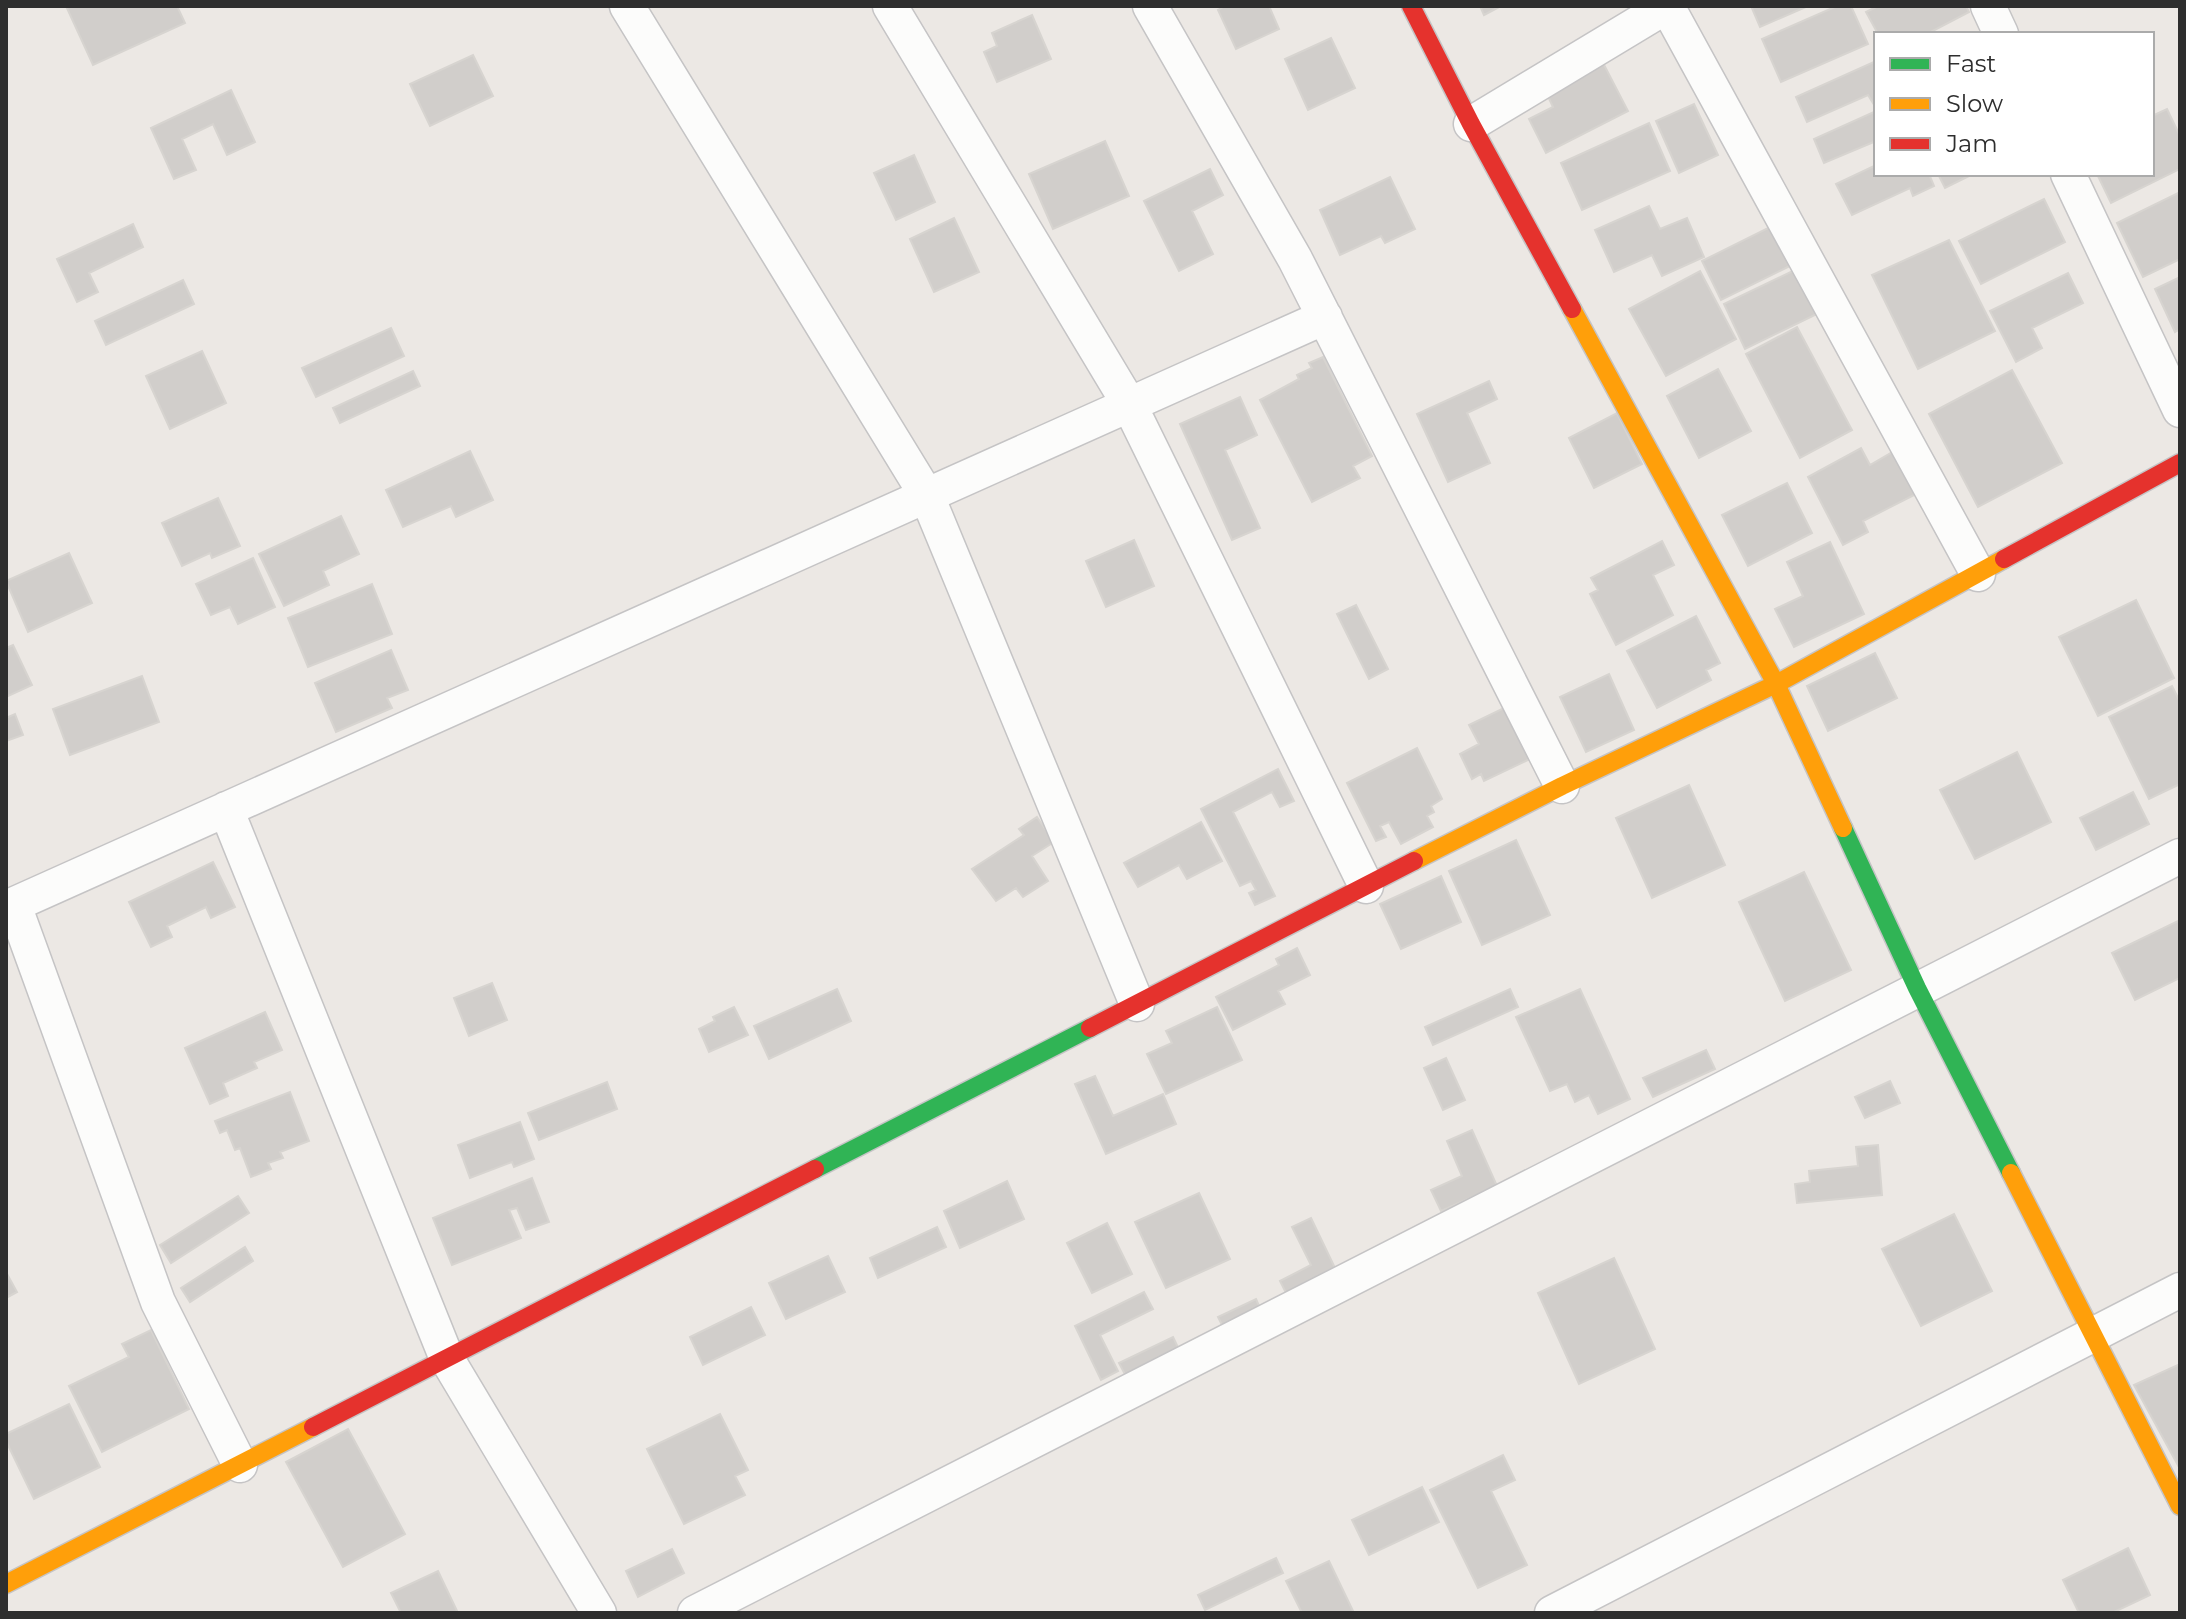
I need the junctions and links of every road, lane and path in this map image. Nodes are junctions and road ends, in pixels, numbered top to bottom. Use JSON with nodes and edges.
{"nodes":[{"id":1,"x":627,"y":6,"type":"edge"},
{"id":2,"x":890,"y":6,"type":"edge"},
{"id":3,"x":1150,"y":6,"type":"edge"},
{"id":4,"x":1411,"y":6,"type":"edge"},
{"id":5,"x":1667,"y":6,"type":"edge"},
{"id":6,"x":1988,"y":6,"type":"edge"},
{"id":7,"x":2000,"y":32,"type":"edge"},
{"id":8,"x":1471,"y":124,"type":"junction"},
{"id":9,"x":2069,"y":176,"type":"edge"},
{"id":10,"x":1325,"y":317,"type":"junction"},
{"id":11,"x":1129,"y":404,"type":"junction"},
{"id":12,"x":2180,"y":410,"type":"edge"},
{"id":13,"x":2180,"y":463,"type":"edge"},
{"id":14,"x":927,"y":496,"type":"junction"},
{"id":15,"x":1978,"y":574,"type":"junction"},
{"id":16,"x":1776,"y":684,"type":"junction"},
{"id":17,"x":1562,"y":786,"type":"junction"},
{"id":18,"x":226,"y":809,"type":"junction"},
{"id":19,"x":2180,"y":856,"type":"edge"},
{"id":20,"x":1366,"y":886,"type":"junction"},
{"id":21,"x":10,"y":906,"type":"edge"},
{"id":22,"x":1917,"y":988,"type":"junction"},
{"id":23,"x":1137,"y":1004,"type":"junction"},
{"id":24,"x":2180,"y":1290,"type":"edge"},
{"id":25,"x":2094,"y":1335,"type":"junction"},
{"id":26,"x":447,"y":1359,"type":"junction"},
{"id":27,"x":240,"y":1465,"type":"junction"},
{"id":28,"x":2180,"y":1506,"type":"edge"},
{"id":29,"x":6,"y":1584,"type":"edge"},
{"id":30,"x":599,"y":1613,"type":"edge"},
{"id":31,"x":695,"y":1613,"type":"edge"},
{"id":32,"x":1552,"y":1613,"type":"edge"}],
"edges":[{"from":1,"to":14,"type":"street"},
{"from":2,"to":11,"type":"street"},
{"from":3,"to":10,"type":"street"},
{"from":4,"to":8,"type":"street"},
{"from":5,"to":8,"type":"street"},
{"from":5,"to":15,"type":"street"},
{"from":6,"to":7,"type":"street"},
{"from":8,"to":16,"type":"street"},
{"from":9,"to":12,"type":"street"},
{"from":10,"to":11,"type":"street"},
{"from":10,"to":17,"type":"street"},
{"from":11,"to":14,"type":"street"},
{"from":11,"to":20,"type":"street"},
{"from":13,"to":15,"type":"street"},
{"from":14,"to":18,"type":"street"},
{"from":14,"to":23,"type":"street"},
{"from":15,"to":16,"type":"street"},
{"from":16,"to":17,"type":"street"},
{"from":16,"to":22,"type":"street"},
{"from":17,"to":20,"type":"street"},
{"from":18,"to":21,"type":"street"},
{"from":18,"to":26,"type":"street"},
{"from":19,"to":22,"type":"street"},
{"from":20,"to":23,"type":"street"},
{"from":21,"to":27,"type":"street"},
{"from":22,"to":25,"type":"street"},
{"from":22,"to":31,"type":"street"},
{"from":23,"to":26,"type":"street"},
{"from":24,"to":25,"type":"street"},
{"from":25,"to":28,"type":"street"},
{"from":25,"to":32,"type":"street"},
{"from":26,"to":27,"type":"street"},
{"from":26,"to":30,"type":"street"},
{"from":27,"to":29,"type":"street"}]}
